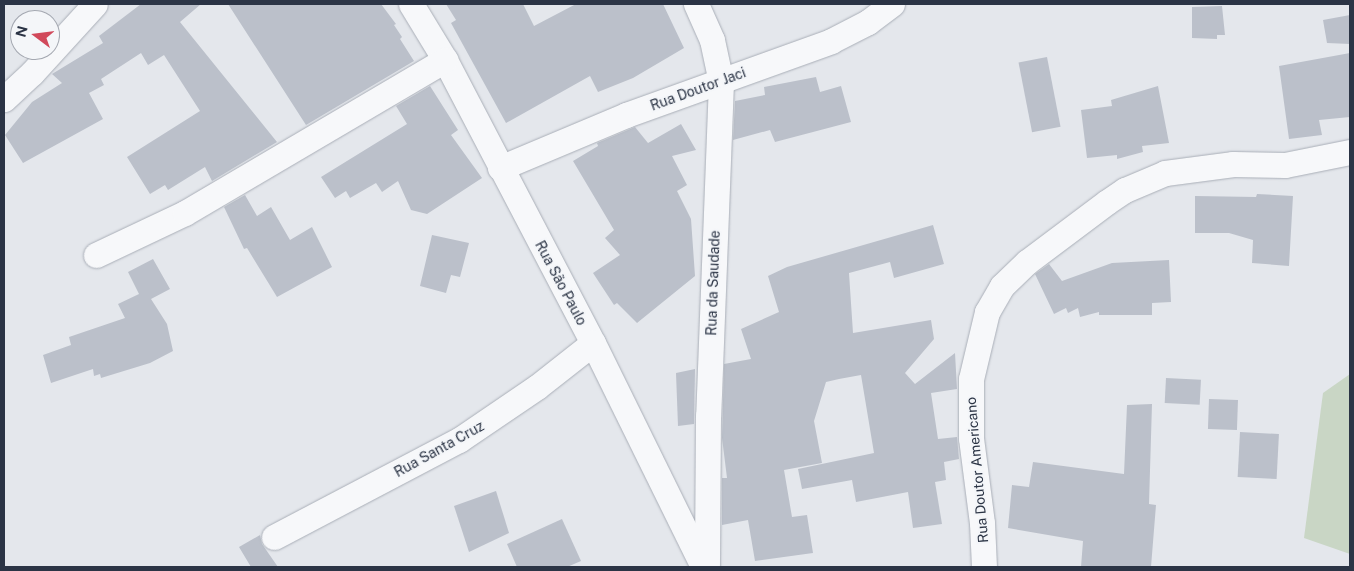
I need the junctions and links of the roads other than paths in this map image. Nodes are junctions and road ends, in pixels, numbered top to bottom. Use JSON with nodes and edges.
{"nodes":[{"id":1,"x":95,"y":4,"type":"edge"},
{"id":2,"x":411,"y":4,"type":"edge"},
{"id":3,"x":696,"y":4,"type":"edge"},
{"id":4,"x":892,"y":4,"type":"edge"},
{"id":5,"x":445,"y":60,"type":"junction"},
{"id":6,"x":721,"y":82,"type":"junction"},
{"id":7,"x":4,"y":100,"type":"edge"},
{"id":8,"x":1350,"y":152,"type":"edge"},
{"id":9,"x":500,"y":168,"type":"junction"},
{"id":10,"x":96,"y":255,"type":"dead end"},
{"id":11,"x":593,"y":343,"type":"junction"},
{"id":12,"x":274,"y":537,"type":"dead end"},
{"id":13,"x":705,"y":567,"type":"edge"},
{"id":14,"x":984,"y":567,"type":"edge"}],
"edges":[{"from":1,"to":7,"type":"street"},
{"from":2,"to":5,"type":"street","name":"Rua São Paulo"},
{"from":3,"to":6,"type":"street","name":"Rua da Saudade"},
{"from":4,"to":6,"type":"street","name":"Rua Doutor Jaci"},
{"from":5,"to":9,"type":"street","name":"Rua São Paulo"},
{"from":5,"to":10,"type":"street"},
{"from":6,"to":9,"type":"street","name":"Rua Doutor Jaci"},
{"from":6,"to":13,"type":"street","name":"Rua da Saudade"},
{"from":8,"to":14,"type":"street","name":"Rua Doutor Americano"},
{"from":9,"to":11,"type":"street","name":"Rua São Paulo"},
{"from":11,"to":12,"type":"street","name":"Rua Santa Cruz"},
{"from":11,"to":13,"type":"street","name":"Rua São Paulo"}]}
